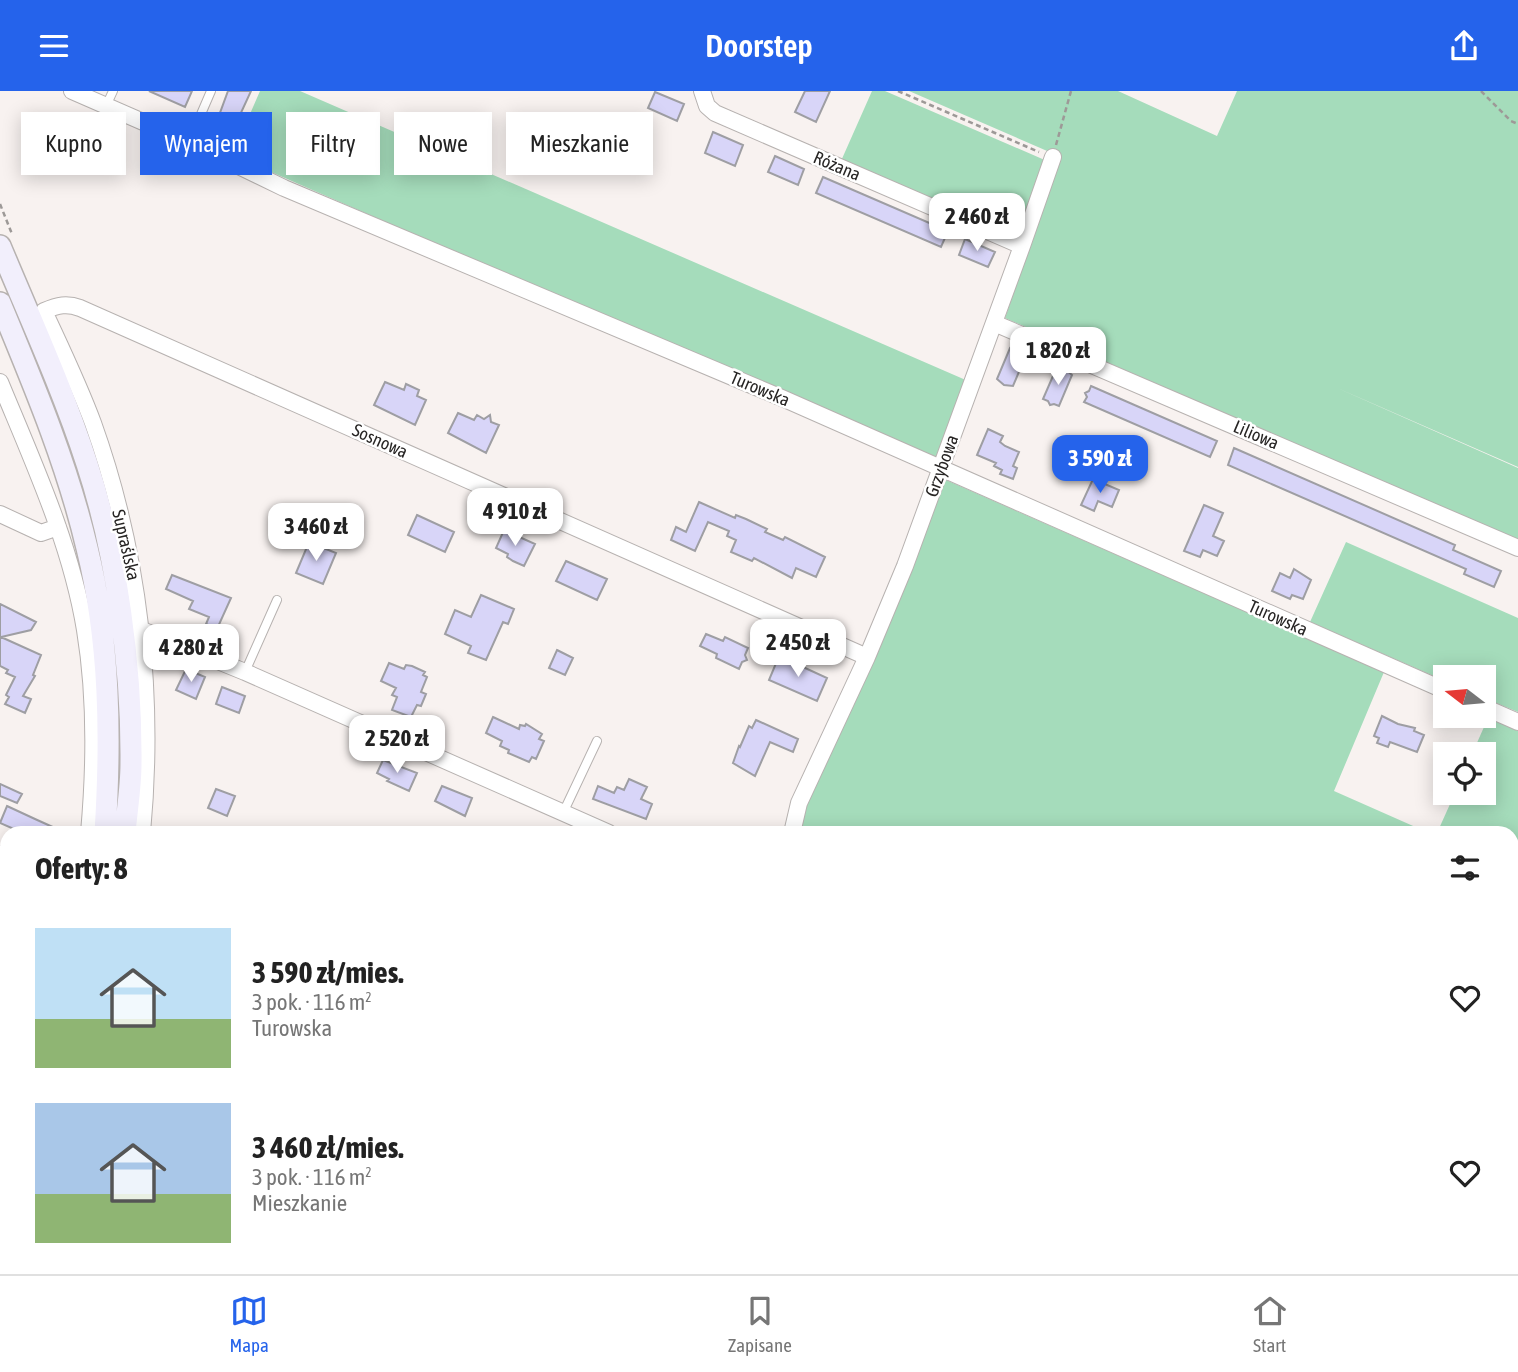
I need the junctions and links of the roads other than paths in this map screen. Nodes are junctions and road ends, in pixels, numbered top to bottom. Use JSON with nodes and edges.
{"nodes":[{"id":1,"x":72,"y":91,"type":"edge"},
{"id":2,"x":211,"y":91,"type":"edge"},
{"id":3,"x":702,"y":91,"type":"edge"},
{"id":4,"x":110,"y":98,"type":"edge"},
{"id":5,"x":202,"y":112,"type":"edge"},
{"id":6,"x":140,"y":114,"type":"edge"},
{"id":7,"x":1053,"y":157,"type":"road end"},
{"id":8,"x":257,"y":175,"type":"edge"},
{"id":9,"x":0,"y":246,"type":"edge"},
{"id":10,"x":1022,"y":246,"type":"junction"},
{"id":11,"x":0,"y":303,"type":"edge"},
{"id":12,"x":44,"y":311,"type":"joint"},
{"id":13,"x":994,"y":323,"type":"junction"},
{"id":14,"x":0,"y":382,"type":"edge"},
{"id":15,"x":3,"y":400,"type":"edge"},
{"id":16,"x":941,"y":468,"type":"junction"},
{"id":17,"x":0,"y":514,"type":"edge"},
{"id":18,"x":58,"y":527,"type":"junction"},
{"id":19,"x":1518,"y":548,"type":"edge"},
{"id":20,"x":277,"y":600,"type":"dead end"},
{"id":21,"x":142,"y":631,"type":"junction"},
{"id":22,"x":867,"y":657,"type":"junction"},
{"id":23,"x":244,"y":672,"type":"junction"},
{"id":24,"x":1433,"y":685,"type":"edge"},
{"id":25,"x":1496,"y":712,"type":"edge"},
{"id":26,"x":1518,"y":722,"type":"edge"},
{"id":27,"x":597,"y":741,"type":"dead end"},
{"id":28,"x":563,"y":813,"type":"junction"},
{"id":29,"x":90,"y":826,"type":"edge"},
{"id":30,"x":105,"y":826,"type":"edge"},
{"id":31,"x":126,"y":826,"type":"edge"},
{"id":32,"x":143,"y":826,"type":"edge"},
{"id":33,"x":593,"y":826,"type":"edge"},
{"id":34,"x":794,"y":826,"type":"edge"}],
"edges":[{"from":1,"to":4,"type":"street","name":"Turowska"},
{"from":2,"to":5,"type":"lane"},
{"from":3,"to":10,"type":"street","name":"Różana"},
{"from":4,"to":6,"type":"street","name":"Turowska"},
{"from":7,"to":10,"type":"street","name":"Grzybowa"},
{"from":8,"to":16,"type":"street","name":"Turowska"},
{"from":9,"to":31,"type":"main road"},
{"from":10,"to":13,"type":"street","name":"Grzybowa"},
{"from":11,"to":30,"type":"main road"},
{"from":12,"to":21,"type":"street","name":"Supraślska"},
{"from":12,"to":22,"type":"street","name":"Sosnowa"},
{"from":13,"to":16,"type":"street","name":"Grzybowa"},
{"from":13,"to":19,"type":"street","name":"Liliowa"},
{"from":14,"to":15,"type":"street"},
{"from":15,"to":18,"type":"street"},
{"from":16,"to":22,"type":"street","name":"Grzybowa"},
{"from":16,"to":24,"type":"street","name":"Turowska"},
{"from":17,"to":18,"type":"street"},
{"from":18,"to":29,"type":"street"},
{"from":20,"to":23,"type":"lane"},
{"from":21,"to":23,"type":"street"},
{"from":21,"to":32,"type":"street","name":"Supraślska"},
{"from":22,"to":34,"type":"street","name":"Grzybowa"},
{"from":23,"to":28,"type":"street"},
{"from":25,"to":26,"type":"street"},
{"from":27,"to":28,"type":"lane"},
{"from":28,"to":33,"type":"street"}]}
